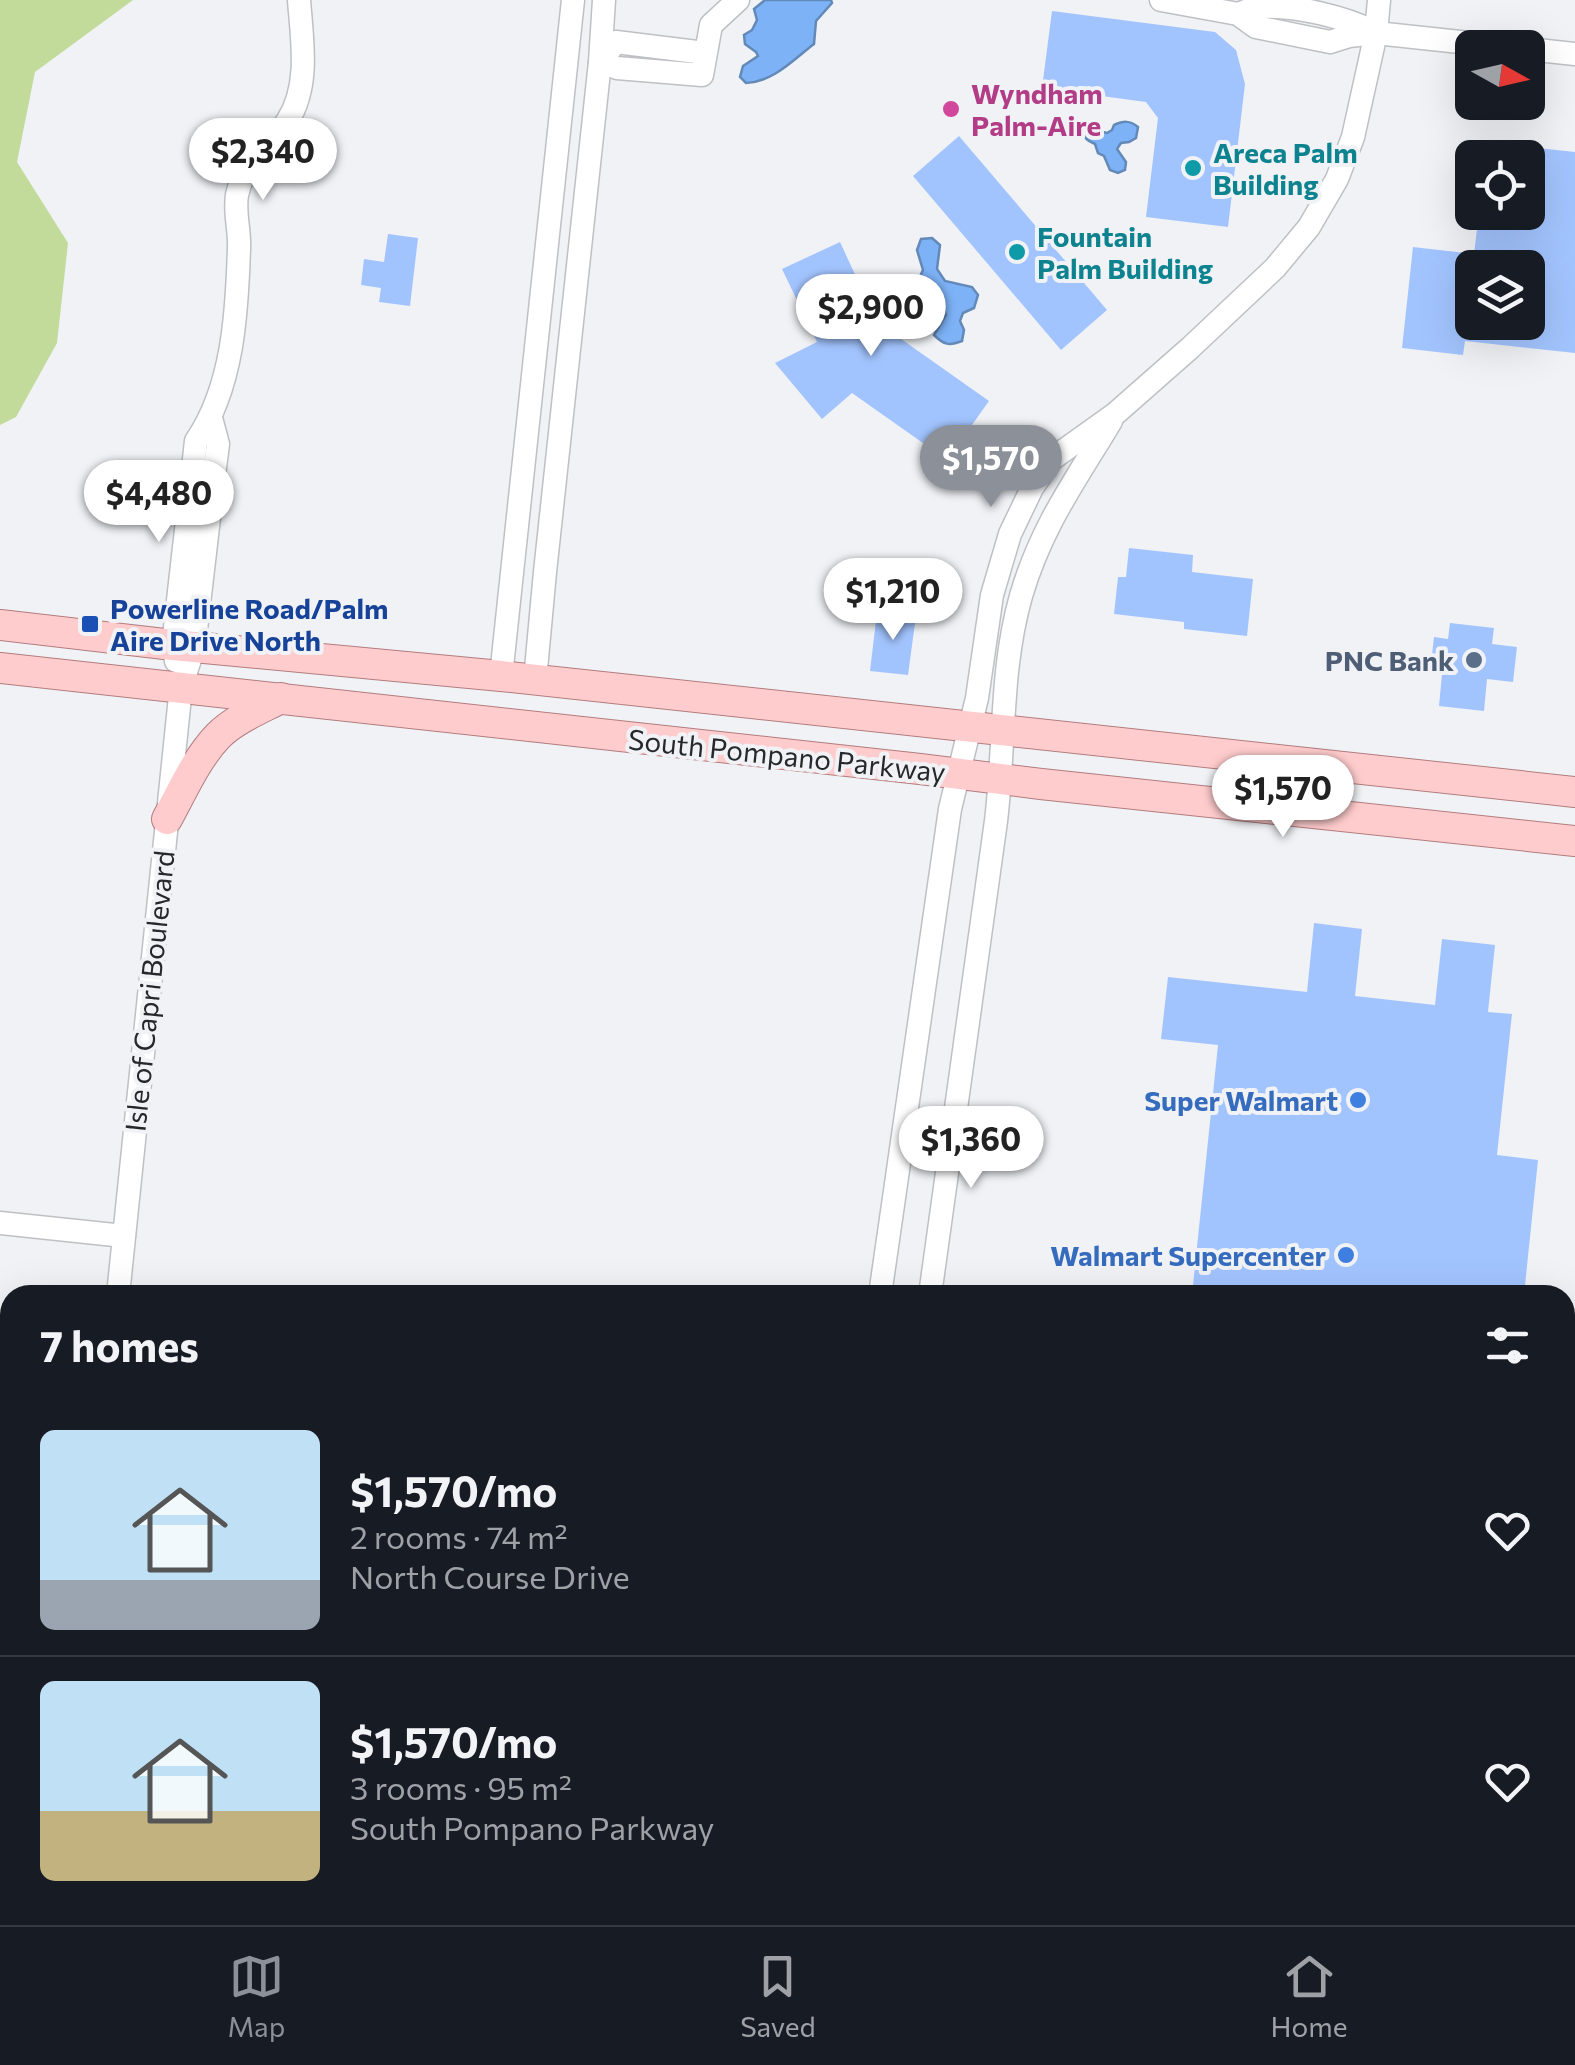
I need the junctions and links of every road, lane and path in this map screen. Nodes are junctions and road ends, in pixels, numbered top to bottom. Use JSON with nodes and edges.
{"nodes":[{"id":1,"x":299,"y":0,"type":"edge"},
{"id":2,"x":573,"y":0,"type":"edge"},
{"id":3,"x":604,"y":0,"type":"edge"},
{"id":4,"x":738,"y":0,"type":"edge"},
{"id":5,"x":1160,"y":0,"type":"edge"},
{"id":6,"x":1379,"y":0,"type":"edge"},
{"id":7,"x":1376,"y":32,"type":"junction"},
{"id":8,"x":1455,"y":41,"type":"edge"},
{"id":9,"x":1545,"y":51,"type":"edge"},
{"id":10,"x":1575,"y":54,"type":"edge"},
{"id":11,"x":600,"y":62,"type":"junction"},
{"id":12,"x":547,"y":252,"type":"junction"},
{"id":13,"x":579,"y":253,"type":"junction"},
{"id":14,"x":1115,"y":414,"type":"junction"},
{"id":15,"x":528,"y":422,"type":"junction"},
{"id":16,"x":561,"y":424,"type":"junction"},
{"id":17,"x":0,"y":625,"type":"edge"},
{"id":18,"x":184,"y":646,"type":"junction"},
{"id":19,"x":0,"y":668,"type":"edge"},
{"id":20,"x":501,"y":676,"type":"junction"},
{"id":21,"x":536,"y":680,"type":"junction"},
{"id":22,"x":181,"y":687,"type":"junction"},
{"id":23,"x":281,"y":698,"type":"junction"},
{"id":24,"x":970,"y":727,"type":"junction"},
{"id":25,"x":1002,"y":731,"type":"junction"},
{"id":26,"x":958,"y":774,"type":"junction"},
{"id":27,"x":999,"y":779,"type":"junction"},
{"id":28,"x":1575,"y":792,"type":"edge"},
{"id":29,"x":167,"y":819,"type":"junction"},
{"id":30,"x":1575,"y":841,"type":"edge"},
{"id":31,"x":0,"y":1224,"type":"edge"},
{"id":32,"x":124,"y":1236,"type":"junction"},
{"id":33,"x":119,"y":1285,"type":"edge"},
{"id":34,"x":881,"y":1285,"type":"edge"},
{"id":35,"x":931,"y":1285,"type":"edge"}],
"edges":[{"from":1,"to":18,"type":"street","name":"Isle of Capri Boulevard"},
{"from":2,"to":12,"type":"street"},
{"from":3,"to":11,"type":"street"},
{"from":4,"to":11,"type":"street"},
{"from":5,"to":7,"type":"street"},
{"from":6,"to":7,"type":"street"},
{"from":7,"to":8,"type":"street"},
{"from":7,"to":14,"type":"street"},
{"from":9,"to":10,"type":"street"},
{"from":11,"to":13,"type":"street"},
{"from":12,"to":13,"type":"street"},
{"from":12,"to":15,"type":"street"},
{"from":13,"to":16,"type":"street"},
{"from":14,"to":24,"type":"street"},
{"from":14,"to":25,"type":"street"},
{"from":15,"to":16,"type":"street"},
{"from":15,"to":20,"type":"street"},
{"from":16,"to":21,"type":"street"},
{"from":17,"to":18,"type":"main road","name":"South Pompano Parkway"},
{"from":18,"to":20,"type":"main road","name":"South Pompano Parkway"},
{"from":18,"to":22,"type":"street","name":"Isle of Capri Boulevard"},
{"from":19,"to":22,"type":"main road","name":"South Pompano Parkway"},
{"from":20,"to":21,"type":"main road","name":"South Pompano Parkway"},
{"from":21,"to":24,"type":"main road","name":"South Pompano Parkway"},
{"from":22,"to":23,"type":"main road","name":"South Pompano Parkway"},
{"from":22,"to":29,"type":"street","name":"Isle of Capri Boulevard"},
{"from":23,"to":26,"type":"main road","name":"South Pompano Parkway"},
{"from":23,"to":29,"type":"main road"},
{"from":24,"to":25,"type":"main road","name":"South Pompano Parkway"},
{"from":24,"to":26,"type":"street"},
{"from":25,"to":27,"type":"street"},
{"from":25,"to":28,"type":"main road","name":"South Pompano Parkway"},
{"from":26,"to":27,"type":"main road","name":"South Pompano Parkway"},
{"from":26,"to":34,"type":"street"},
{"from":27,"to":30,"type":"main road","name":"South Pompano Parkway"},
{"from":27,"to":35,"type":"street"},
{"from":29,"to":32,"type":"street","name":"Isle of Capri Boulevard"},
{"from":31,"to":32,"type":"street"},
{"from":32,"to":33,"type":"street","name":"Isle of Capri Boulevard"}]}
